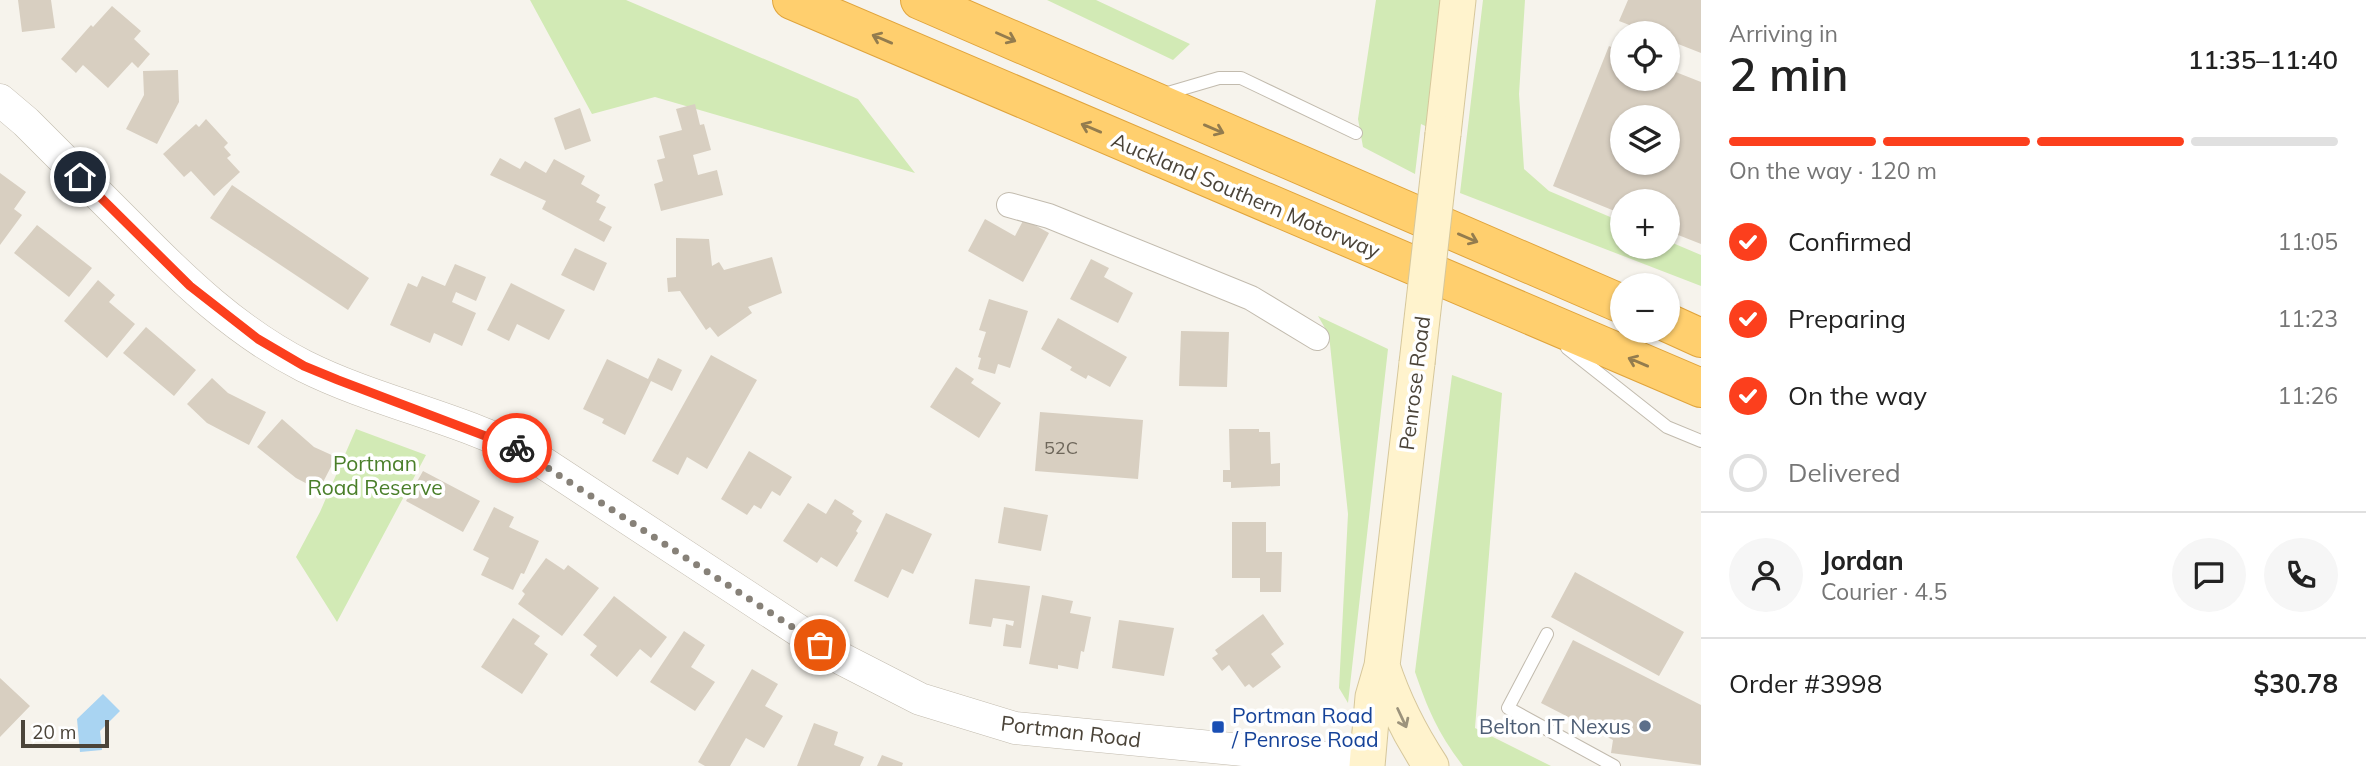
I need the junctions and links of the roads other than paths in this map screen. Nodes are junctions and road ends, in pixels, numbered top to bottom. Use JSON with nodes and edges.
{"nodes":[{"id":1,"x":792,"y":0,"type":"edge"},
{"id":2,"x":920,"y":0,"type":"edge"},
{"id":3,"x":1458,"y":0,"type":"edge"},
{"id":4,"x":0,"y":100,"type":"edge"},
{"id":5,"x":1148,"y":100,"type":"junction"},
{"id":6,"x":1356,"y":133,"type":"dead end"},
{"id":7,"x":1009,"y":205,"type":"dead end"},
{"id":8,"x":1610,"y":299,"type":"edge"},
{"id":9,"x":1524,"y":313,"type":"junction"},
{"id":10,"x":1680,"y":328,"type":"edge"},
{"id":11,"x":1317,"y":338,"type":"dead end"},
{"id":12,"x":1701,"y":338,"type":"edge"},
{"id":13,"x":1701,"y":388,"type":"edge"},
{"id":14,"x":1701,"y":441,"type":"edge"},
{"id":15,"x":1547,"y":634,"type":"dead end"},
{"id":16,"x":1382,"y":666,"type":"junction"},
{"id":17,"x":1367,"y":764,"type":"edge"},
{"id":18,"x":1431,"y":766,"type":"edge"},
{"id":19,"x":1614,"y":766,"type":"edge"}],
"edges":[{"from":9,"to":1,"type":"highway","name":"Auckland Southern Motorway","one_way":true},
{"from":2,"to":5,"type":"highway","one_way":true},
{"from":3,"to":16,"type":"main road","name":"Penrose Road","bridge":true},
{"from":4,"to":17,"type":"street","name":"Portman Road"},
{"from":5,"to":6,"type":"lane"},
{"from":5,"to":8,"type":"highway","one_way":true},
{"from":7,"to":11,"type":"street"},
{"from":13,"to":9,"type":"highway","name":"Auckland Southern Motorway","one_way":true},
{"from":9,"to":14,"type":"lane"},
{"from":10,"to":12,"type":"highway"},
{"from":15,"to":19,"type":"lane"},
{"from":16,"to":17,"type":"main road","name":"Penrose Road"},
{"from":16,"to":18,"type":"main road","one_way":true}]}
